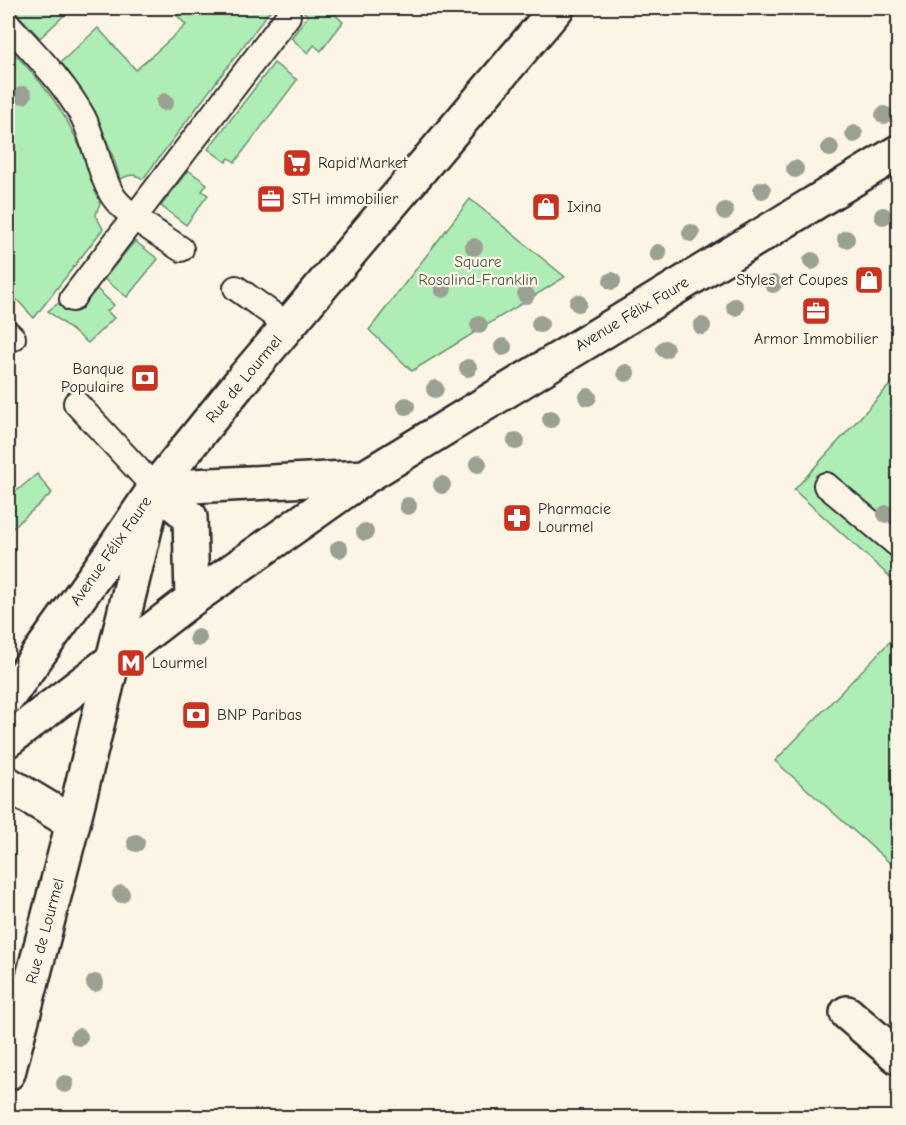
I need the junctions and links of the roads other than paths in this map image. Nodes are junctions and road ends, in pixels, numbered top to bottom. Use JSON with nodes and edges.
{"nodes":[{"id":1,"x":557,"y":8,"type":"edge"},
{"id":2,"x":288,"y":16,"type":"dead end"},
{"id":3,"x":8,"y":24,"type":"edge"},
{"id":4,"x":898,"y":152,"type":"edge"},
{"id":5,"x":135,"y":216,"type":"junction"},
{"id":6,"x":181,"y":249,"type":"dead end"},
{"id":7,"x":236,"y":288,"type":"dead end"},
{"id":8,"x":72,"y":299,"type":"dead end"},
{"id":9,"x":289,"y":326,"type":"junction"},
{"id":10,"x":76,"y":403,"type":"dead end"},
{"id":11,"x":365,"y":477,"type":"junction"},
{"id":12,"x":826,"y":485,"type":"dead end"},
{"id":13,"x":155,"y":488,"type":"junction"},
{"id":14,"x":898,"y":545,"type":"edge"},
{"id":15,"x":192,"y":599,"type":"junction"},
{"id":16,"x":113,"y":660,"type":"junction"},
{"id":17,"x":8,"y":697,"type":"edge"},
{"id":18,"x":8,"y":740,"type":"edge"},
{"id":19,"x":8,"y":784,"type":"edge"},
{"id":20,"x":73,"y":823,"type":"junction"},
{"id":21,"x":847,"y":1013,"type":"dead end"},
{"id":22,"x":898,"y":1057,"type":"edge"},
{"id":23,"x":8,"y":1073,"type":"edge"}],
"edges":[{"from":1,"to":9,"type":"street","name":"Rue de Lourmel"},
{"from":2,"to":5,"type":"lane"},
{"from":3,"to":5,"type":"lane"},
{"from":4,"to":11,"type":"street","name":"Avenue Félix Faure"},
{"from":5,"to":6,"type":"lane"},
{"from":5,"to":8,"type":"lane"},
{"from":7,"to":9,"type":"lane"},
{"from":9,"to":13,"type":"street","name":"Rue de Lourmel"},
{"from":10,"to":13,"type":"lane"},
{"from":11,"to":13,"type":"street","name":"Avenue Félix Faure"},
{"from":11,"to":15,"type":"street","name":"Avenue Félix Faure"},
{"from":12,"to":14,"type":"lane"},
{"from":13,"to":15,"type":"street"},
{"from":13,"to":16,"type":"street","name":"Rue de Lourmel"},
{"from":13,"to":17,"type":"street","name":"Avenue Félix Faure"},
{"from":15,"to":16,"type":"street","name":"Avenue Félix Faure"},
{"from":16,"to":18,"type":"street","name":"Avenue Félix Faure"},
{"from":16,"to":20,"type":"street","name":"Rue de Lourmel"},
{"from":19,"to":20,"type":"street"},
{"from":20,"to":23,"type":"street","name":"Rue de Lourmel"},
{"from":21,"to":22,"type":"street"}]}
